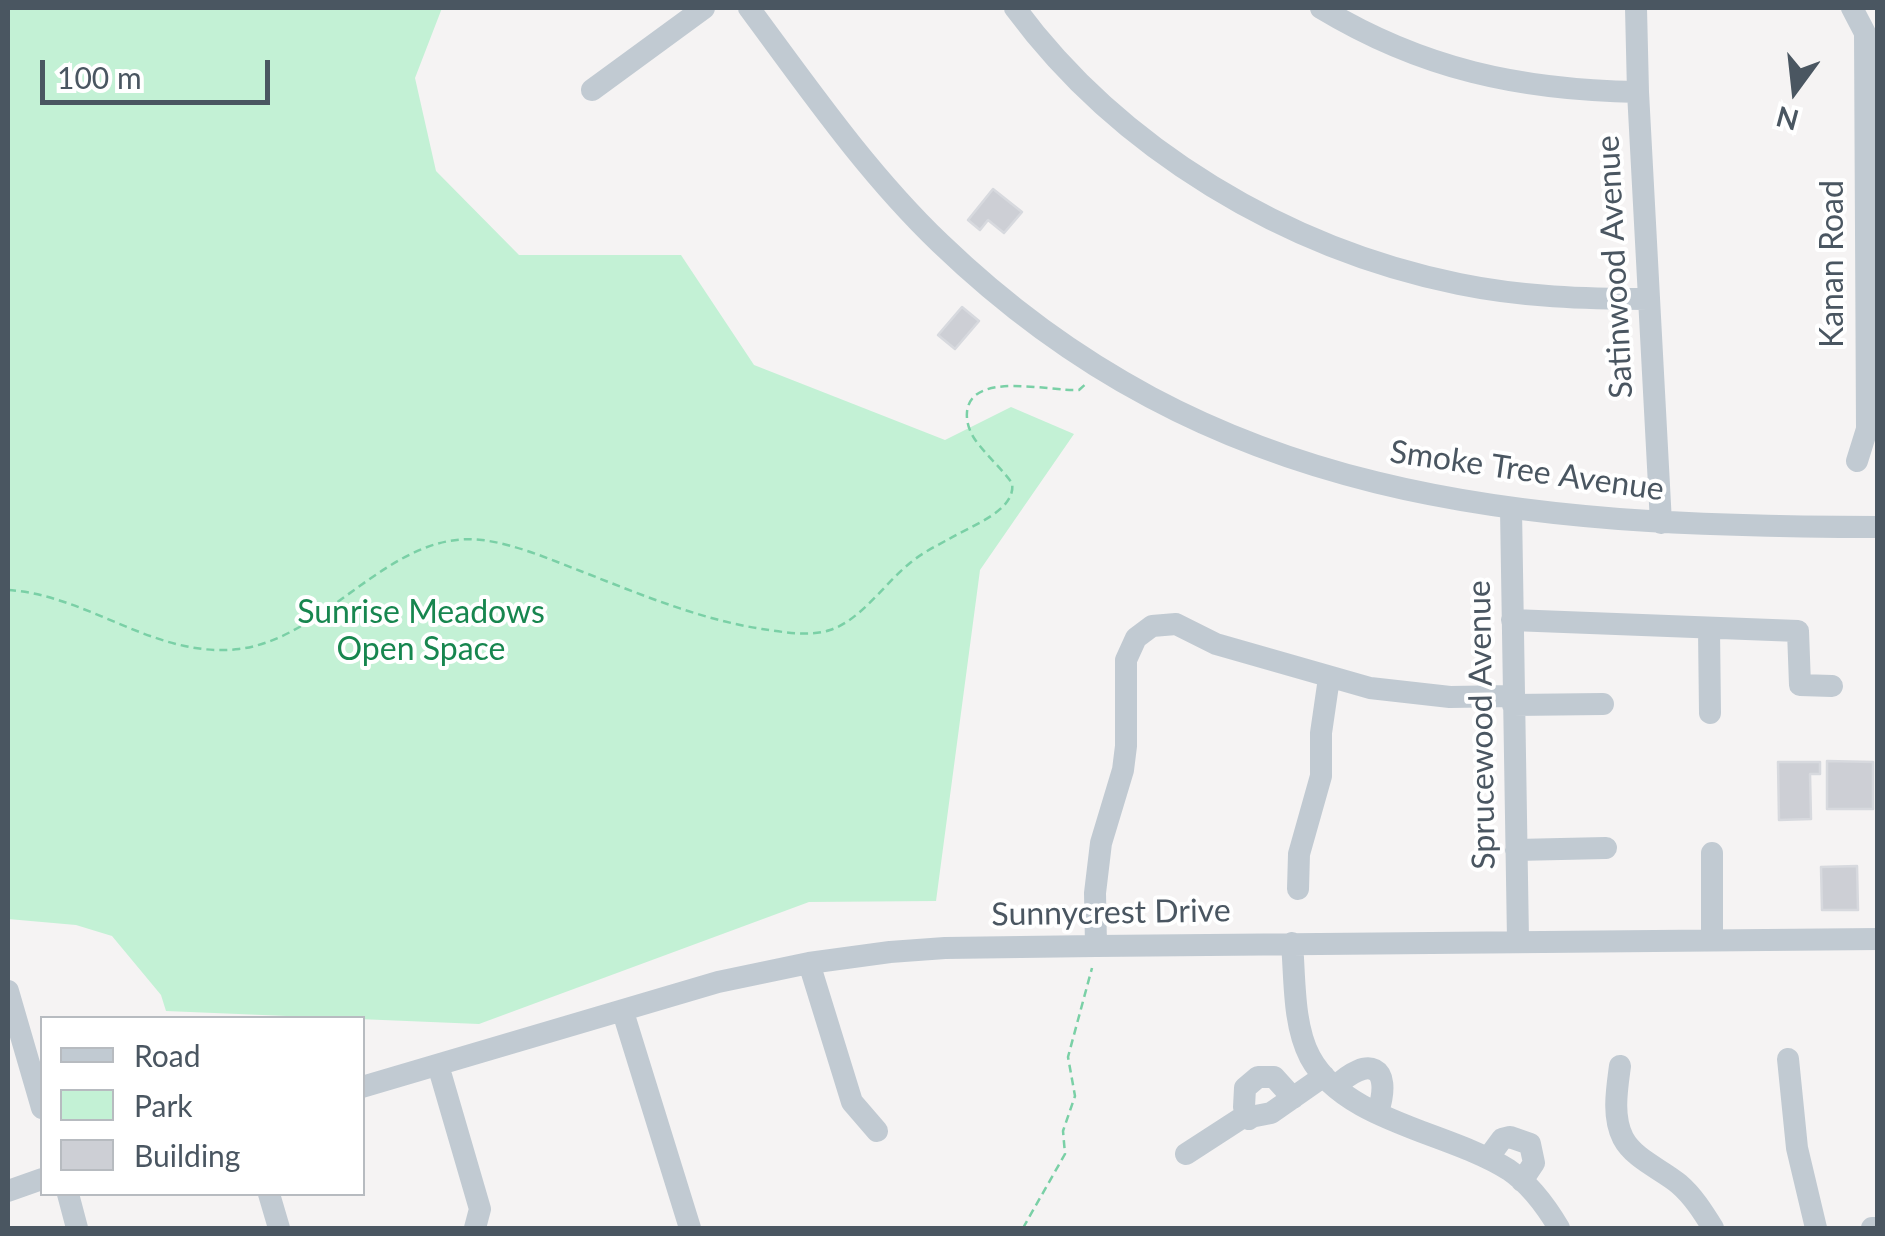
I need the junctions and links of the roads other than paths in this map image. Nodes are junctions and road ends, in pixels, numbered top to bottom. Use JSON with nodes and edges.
{"nodes":[{"id":1,"x":704,"y":8,"type":"edge"},
{"id":2,"x":749,"y":8,"type":"edge"},
{"id":3,"x":1016,"y":8,"type":"edge"},
{"id":4,"x":1321,"y":8,"type":"edge"},
{"id":5,"x":1636,"y":8,"type":"edge"},
{"id":6,"x":1852,"y":8,"type":"edge"},
{"id":7,"x":592,"y":90,"type":"dead end"},
{"id":8,"x":1638,"y":92,"type":"junction"},
{"id":9,"x":1649,"y":299,"type":"junction"},
{"id":10,"x":1857,"y":461,"type":"dead end"},
{"id":11,"x":1512,"y":508,"type":"junction"},
{"id":12,"x":1661,"y":523,"type":"junction"},
{"id":13,"x":1878,"y":527,"type":"edge"},
{"id":14,"x":1512,"y":620,"type":"junction"},
{"id":15,"x":1708,"y":630,"type":"junction"},
{"id":16,"x":1329,"y":678,"type":"junction"},
{"id":17,"x":1832,"y":686,"type":"dead end"},
{"id":18,"x":1513,"y":701,"type":"junction"},
{"id":19,"x":1604,"y":704,"type":"dead end"},
{"id":20,"x":1710,"y":713,"type":"dead end"},
{"id":21,"x":1606,"y":848,"type":"dead end"},
{"id":22,"x":1516,"y":850,"type":"junction"},
{"id":23,"x":1712,"y":853,"type":"dead end"},
{"id":24,"x":1298,"y":889,"type":"dead end"},
{"id":25,"x":1518,"y":940,"type":"junction"},
{"id":26,"x":1712,"y":940,"type":"junction"},
{"id":27,"x":1878,"y":940,"type":"edge"},
{"id":28,"x":1292,"y":943,"type":"junction"},
{"id":29,"x":1096,"y":946,"type":"junction"},
{"id":30,"x":810,"y":963,"type":"junction"},
{"id":31,"x":8,"y":990,"type":"edge"},
{"id":32,"x":623,"y":1012,"type":"junction"},
{"id":33,"x":1788,"y":1059,"type":"dead end"},
{"id":34,"x":438,"y":1065,"type":"junction"},
{"id":35,"x":1620,"y":1066,"type":"dead end"},
{"id":36,"x":1330,"y":1081,"type":"junction"},
{"id":37,"x":365,"y":1086,"type":"edge"},
{"id":38,"x":1293,"y":1098,"type":"junction"},
{"id":39,"x":40,"y":1101,"type":"edge"},
{"id":40,"x":1378,"y":1112,"type":"junction"},
{"id":41,"x":1248,"y":1119,"type":"junction"},
{"id":42,"x":877,"y":1131,"type":"dead end"},
{"id":43,"x":1186,"y":1154,"type":"dead end"},
{"id":44,"x":1488,"y":1158,"type":"junction"},
{"id":45,"x":40,"y":1180,"type":"edge"},
{"id":46,"x":1522,"y":1181,"type":"junction"},
{"id":47,"x":8,"y":1190,"type":"edge"},
{"id":48,"x":69,"y":1196,"type":"edge"},
{"id":49,"x":270,"y":1196,"type":"edge"},
{"id":50,"x":77,"y":1228,"type":"edge"},
{"id":51,"x":279,"y":1228,"type":"edge"},
{"id":52,"x":475,"y":1228,"type":"edge"},
{"id":53,"x":690,"y":1228,"type":"edge"},
{"id":54,"x":1559,"y":1228,"type":"edge"},
{"id":55,"x":1713,"y":1228,"type":"edge"},
{"id":56,"x":1816,"y":1228,"type":"edge"}],
"edges":[{"from":1,"to":7,"type":"street"},
{"from":2,"to":11,"type":"street","name":"Smoke Tree Avenue"},
{"from":3,"to":9,"type":"street"},
{"from":4,"to":8,"type":"street"},
{"from":5,"to":8,"type":"street","name":"Satinwood Avenue"},
{"from":6,"to":10,"type":"street","name":"Kanan Road"},
{"from":8,"to":9,"type":"street","name":"Satinwood Avenue"},
{"from":9,"to":12,"type":"street","name":"Satinwood Avenue"},
{"from":11,"to":12,"type":"street","name":"Smoke Tree Avenue"},
{"from":11,"to":14,"type":"street","name":"Sprucewood Avenue"},
{"from":12,"to":13,"type":"street","name":"Smoke Tree Avenue"},
{"from":14,"to":15,"type":"street"},
{"from":14,"to":18,"type":"street","name":"Sprucewood Avenue"},
{"from":15,"to":17,"type":"street"},
{"from":15,"to":20,"type":"street"},
{"from":16,"to":18,"type":"street"},
{"from":16,"to":24,"type":"street"},
{"from":16,"to":29,"type":"street"},
{"from":18,"to":19,"type":"street"},
{"from":18,"to":22,"type":"street","name":"Sprucewood Avenue"},
{"from":21,"to":22,"type":"street"},
{"from":22,"to":25,"type":"street","name":"Sprucewood Avenue"},
{"from":23,"to":26,"type":"street"},
{"from":25,"to":26,"type":"street","name":"Sunnycrest Drive"},
{"from":25,"to":28,"type":"street","name":"Sunnycrest Drive"},
{"from":26,"to":27,"type":"street","name":"Sunnycrest Drive"},
{"from":28,"to":29,"type":"street","name":"Sunnycrest Drive"},
{"from":28,"to":36,"type":"street"},
{"from":29,"to":30,"type":"street","name":"Sunnycrest Drive"},
{"from":30,"to":32,"type":"street","name":"Sunnycrest Drive"},
{"from":30,"to":42,"type":"street"},
{"from":31,"to":39,"type":"street"},
{"from":32,"to":34,"type":"street","name":"Sunnycrest Drive"},
{"from":32,"to":53,"type":"street"},
{"from":33,"to":56,"type":"street"},
{"from":34,"to":37,"type":"street","name":"Sunnycrest Drive"},
{"from":34,"to":52,"type":"street"},
{"from":35,"to":55,"type":"street"},
{"from":36,"to":38,"type":"street"},
{"from":36,"to":40,"type":"street"},
{"from":36,"to":40,"type":"street"},
{"from":38,"to":41,"type":"street"},
{"from":38,"to":41,"type":"street"},
{"from":40,"to":44,"type":"street"},
{"from":41,"to":43,"type":"street"},
{"from":44,"to":46,"type":"street"},
{"from":44,"to":46,"type":"street"},
{"from":45,"to":47,"type":"street"},
{"from":46,"to":54,"type":"street"},
{"from":48,"to":50,"type":"street"},
{"from":49,"to":51,"type":"street"}]}
